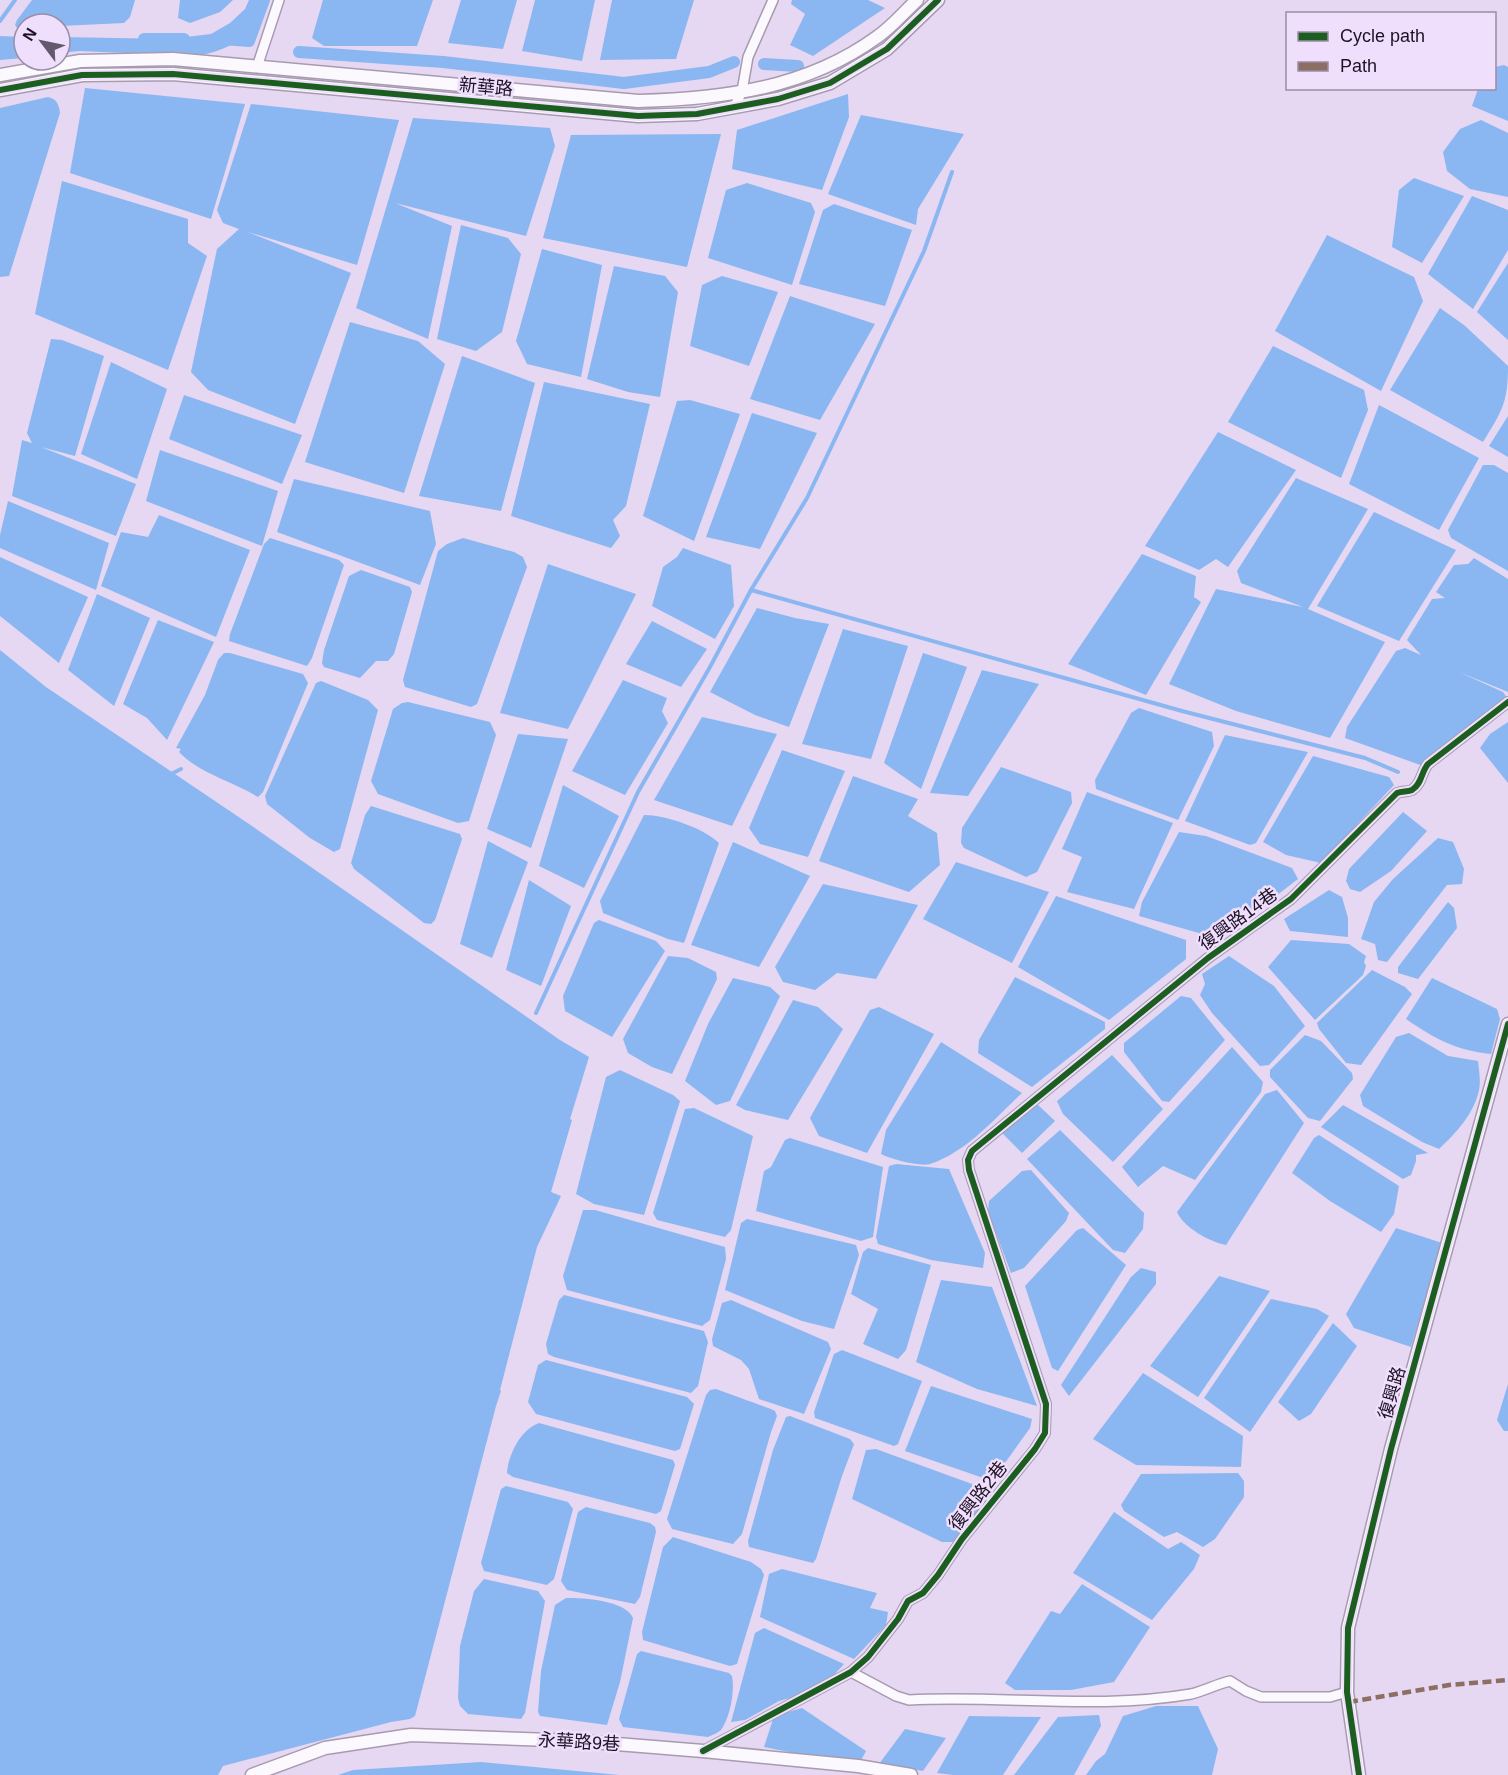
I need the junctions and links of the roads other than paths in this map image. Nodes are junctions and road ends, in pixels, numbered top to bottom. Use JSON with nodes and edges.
{"nodes":[{"id":1,"x":279,"y":0,"type":"edge"},
{"id":2,"x":773,"y":0,"type":"edge"},
{"id":3,"x":917,"y":0,"type":"edge"},
{"id":4,"x":938,"y":0,"type":"edge"},
{"id":5,"x":258,"y":67,"type":"junction"},
{"id":6,"x":0,"y":75,"type":"edge"},
{"id":7,"x":0,"y":90,"type":"edge"},
{"id":8,"x":742,"y":91,"type":"junction"},
{"id":9,"x":734,"y":108,"type":"junction"},
{"id":10,"x":1508,"y":702,"type":"edge"},
{"id":11,"x":1508,"y":1024,"type":"edge"},
{"id":12,"x":972,"y":1151,"type":"joint"},
{"id":13,"x":851,"y":1672,"type":"junction"},
{"id":14,"x":1347,"y":1692,"type":"junction"},
{"id":15,"x":703,"y":1751,"type":"junction"},
{"id":16,"x":252,"y":1775,"type":"edge"},
{"id":17,"x":911,"y":1775,"type":"edge"},
{"id":18,"x":1359,"y":1775,"type":"edge"}],
"edges":[{"from":1,"to":5,"type":"street"},
{"from":2,"to":8,"type":"street"},
{"from":3,"to":8,"type":"street","name":"新華路"},
{"from":4,"to":9,"type":"street","name":"新華路"},
{"from":5,"to":6,"type":"street","name":"新華路"},
{"from":5,"to":8,"type":"street","name":"新華路"},
{"from":7,"to":9,"type":"street","name":"新華路"},
{"from":8,"to":9,"type":"street"},
{"from":10,"to":12,"type":"street","name":"復興路14巷"},
{"from":11,"to":14,"type":"street","name":"復興路"},
{"from":12,"to":13,"type":"street","name":"復興路2巷"},
{"from":13,"to":14,"type":"street"},
{"from":13,"to":15,"type":"street","name":"復興路2巷"},
{"from":14,"to":18,"type":"street","name":"復興路"},
{"from":15,"to":16,"type":"street","name":"永華路9巷"},
{"from":15,"to":17,"type":"street","name":"永華路9巷"}]}
